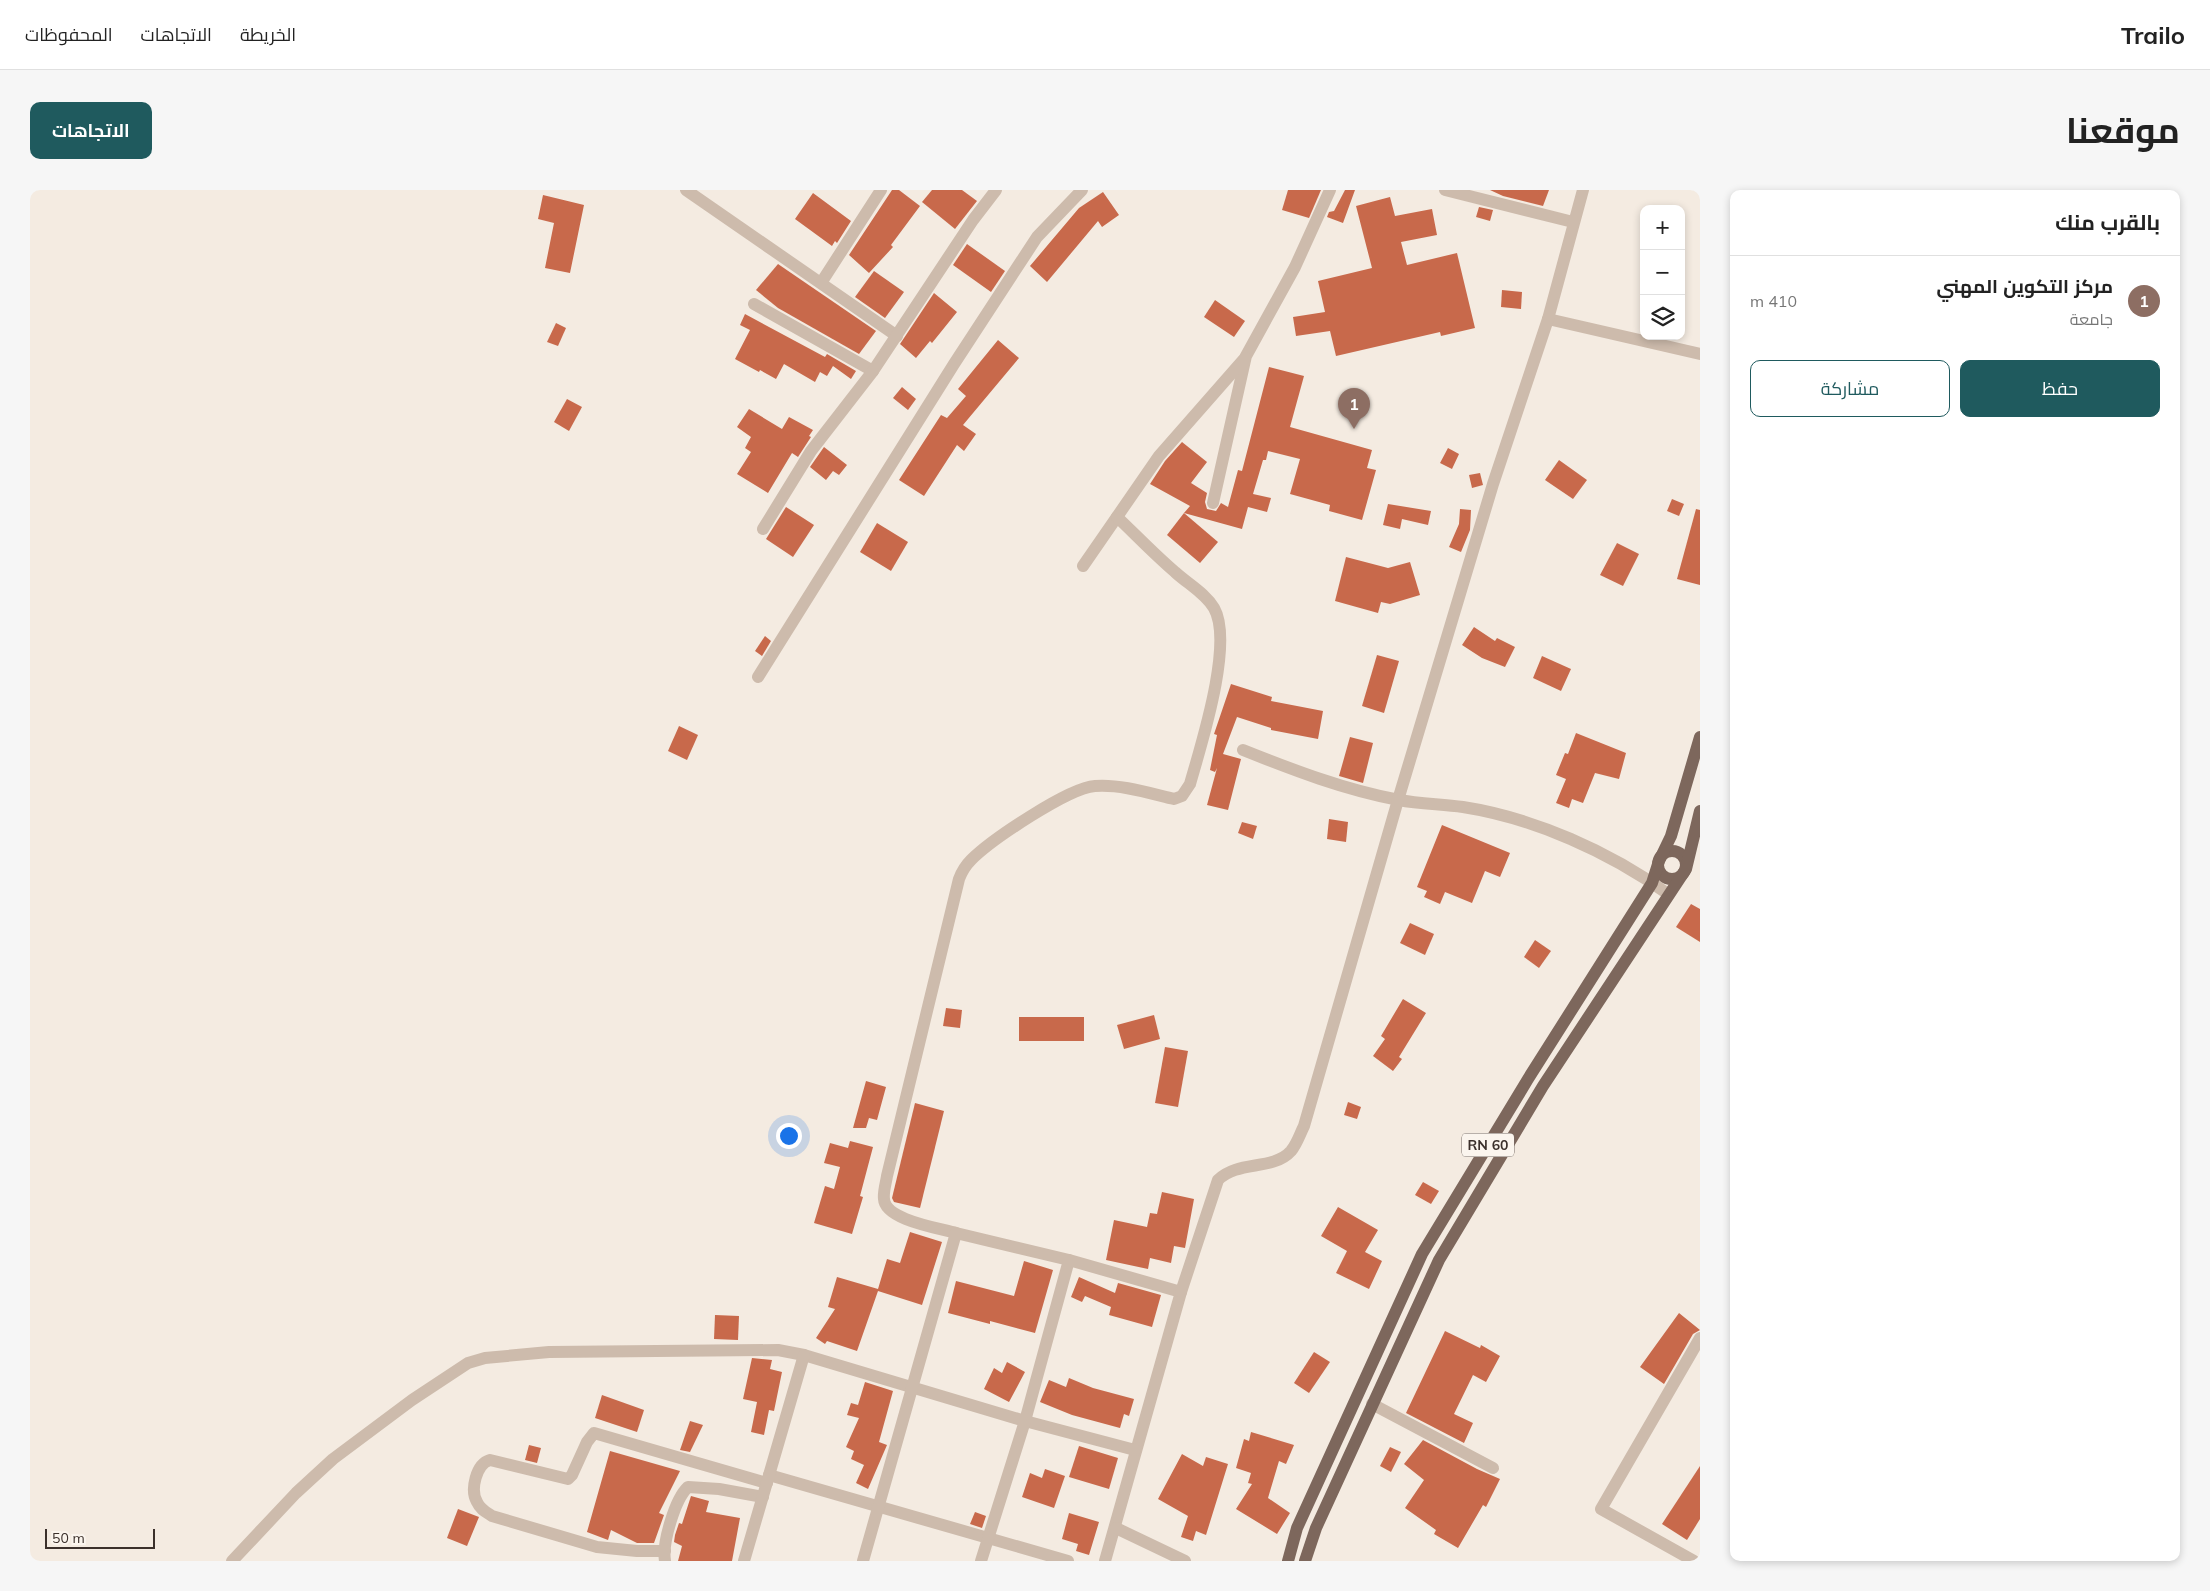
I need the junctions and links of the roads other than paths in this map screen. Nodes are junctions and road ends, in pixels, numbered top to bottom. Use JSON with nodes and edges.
{"nodes":[{"id":1,"x":686,"y":190,"type":"edge"},
{"id":2,"x":881,"y":190,"type":"edge"},
{"id":3,"x":996,"y":190,"type":"edge"},
{"id":4,"x":1082,"y":190,"type":"edge"},
{"id":5,"x":1330,"y":190,"type":"edge"},
{"id":6,"x":1445,"y":190,"type":"edge"},
{"id":7,"x":1583,"y":190,"type":"edge"},
{"id":8,"x":1573,"y":222,"type":"junction"},
{"id":9,"x":821,"y":283,"type":"junction"},
{"id":10,"x":754,"y":304,"type":"dead end"},
{"id":11,"x":1548,"y":319,"type":"junction"},
{"id":12,"x":897,"y":336,"type":"junction"},
{"id":13,"x":1700,"y":354,"type":"edge"},
{"id":14,"x":1246,"y":356,"type":"junction"},
{"id":15,"x":873,"y":371,"type":"junction"},
{"id":16,"x":1213,"y":503,"type":"dead end"},
{"id":17,"x":1117,"y":517,"type":"junction"},
{"id":18,"x":763,"y":530,"type":"dead end"},
{"id":19,"x":1083,"y":566,"type":"dead end"},
{"id":20,"x":758,"y":677,"type":"dead end"},
{"id":21,"x":1700,"y":737,"type":"edge"},
{"id":22,"x":1243,"y":750,"type":"dead end"},
{"id":23,"x":1398,"y":800,"type":"junction"},
{"id":24,"x":1700,"y":811,"type":"edge"},
{"id":25,"x":1659,"y":861,"type":"junction"},
{"id":26,"x":1691,"y":863,"type":"edge"},
{"id":27,"x":1652,"y":883,"type":"junction"},
{"id":28,"x":1668,"y":894,"type":"junction"},
{"id":29,"x":956,"y":1233,"type":"junction"},
{"id":30,"x":1070,"y":1260,"type":"junction"},
{"id":31,"x":1181,"y":1292,"type":"junction"},
{"id":32,"x":1700,"y":1338,"type":"edge"},
{"id":33,"x":804,"y":1355,"type":"junction"},
{"id":34,"x":911,"y":1387,"type":"junction"},
{"id":35,"x":1372,"y":1404,"type":"junction"},
{"id":36,"x":1025,"y":1421,"type":"junction"},
{"id":37,"x":1135,"y":1450,"type":"junction"},
{"id":38,"x":1493,"y":1468,"type":"dead end"},
{"id":39,"x":768,"y":1479,"type":"junction"},
{"id":40,"x":763,"y":1497,"type":"junction"},
{"id":41,"x":878,"y":1506,"type":"junction"},
{"id":42,"x":1116,"y":1528,"type":"junction"},
{"id":43,"x":988,"y":1539,"type":"junction"},
{"id":44,"x":665,"y":1556,"type":"edge"},
{"id":45,"x":232,"y":1561,"type":"edge"},
{"id":46,"x":744,"y":1561,"type":"edge"},
{"id":47,"x":863,"y":1561,"type":"edge"},
{"id":48,"x":982,"y":1561,"type":"edge"},
{"id":49,"x":1068,"y":1561,"type":"edge"},
{"id":50,"x":1104,"y":1561,"type":"edge"},
{"id":51,"x":1185,"y":1561,"type":"edge"},
{"id":52,"x":1288,"y":1561,"type":"edge"},
{"id":53,"x":1305,"y":1561,"type":"edge"},
{"id":54,"x":1694,"y":1561,"type":"edge"}],
"edges":[{"from":1,"to":9,"type":"street"},
{"from":2,"to":9,"type":"street"},
{"from":3,"to":12,"type":"street"},
{"from":4,"to":20,"type":"street"},
{"from":5,"to":14,"type":"street"},
{"from":6,"to":8,"type":"street"},
{"from":7,"to":8,"type":"street"},
{"from":8,"to":11,"type":"street"},
{"from":9,"to":12,"type":"street"},
{"from":10,"to":15,"type":"street"},
{"from":11,"to":13,"type":"street"},
{"from":11,"to":23,"type":"street"},
{"from":12,"to":15,"type":"street"},
{"from":14,"to":16,"type":"street"},
{"from":14,"to":17,"type":"street"},
{"from":15,"to":18,"type":"street"},
{"from":17,"to":19,"type":"street"},
{"from":17,"to":29,"type":"street"},
{"from":21,"to":25,"type":"main road","number":"RN 60"},
{"from":22,"to":23,"type":"street"},
{"from":23,"to":27,"type":"street"},
{"from":23,"to":31,"type":"street"},
{"from":24,"to":26,"type":"main road","number":"RN 60"},
{"from":25,"to":26,"type":"main road"},
{"from":25,"to":27,"type":"main road","number":"RN 60"},
{"from":26,"to":28,"type":"main road","number":"RN 60"},
{"from":27,"to":28,"type":"street"},
{"from":27,"to":52,"type":"main road","number":"RN 60"},
{"from":28,"to":35,"type":"main road","number":"RN 60"},
{"from":29,"to":30,"type":"street"},
{"from":29,"to":34,"type":"street"},
{"from":30,"to":31,"type":"street"},
{"from":30,"to":36,"type":"street"},
{"from":31,"to":37,"type":"street"},
{"from":32,"to":54,"type":"street"},
{"from":33,"to":34,"type":"street"},
{"from":33,"to":39,"type":"street"},
{"from":33,"to":45,"type":"street"},
{"from":34,"to":36,"type":"street"},
{"from":34,"to":41,"type":"street"},
{"from":35,"to":38,"type":"street"},
{"from":35,"to":53,"type":"main road","number":"RN 60"},
{"from":36,"to":37,"type":"street"},
{"from":36,"to":43,"type":"street"},
{"from":37,"to":42,"type":"street"},
{"from":39,"to":40,"type":"street"},
{"from":39,"to":41,"type":"street"},
{"from":39,"to":44,"type":"street"},
{"from":40,"to":44,"type":"street"},
{"from":40,"to":46,"type":"street"},
{"from":41,"to":43,"type":"street"},
{"from":41,"to":47,"type":"street"},
{"from":42,"to":50,"type":"street"},
{"from":42,"to":51,"type":"street"},
{"from":43,"to":48,"type":"street"},
{"from":43,"to":49,"type":"street"}]}
